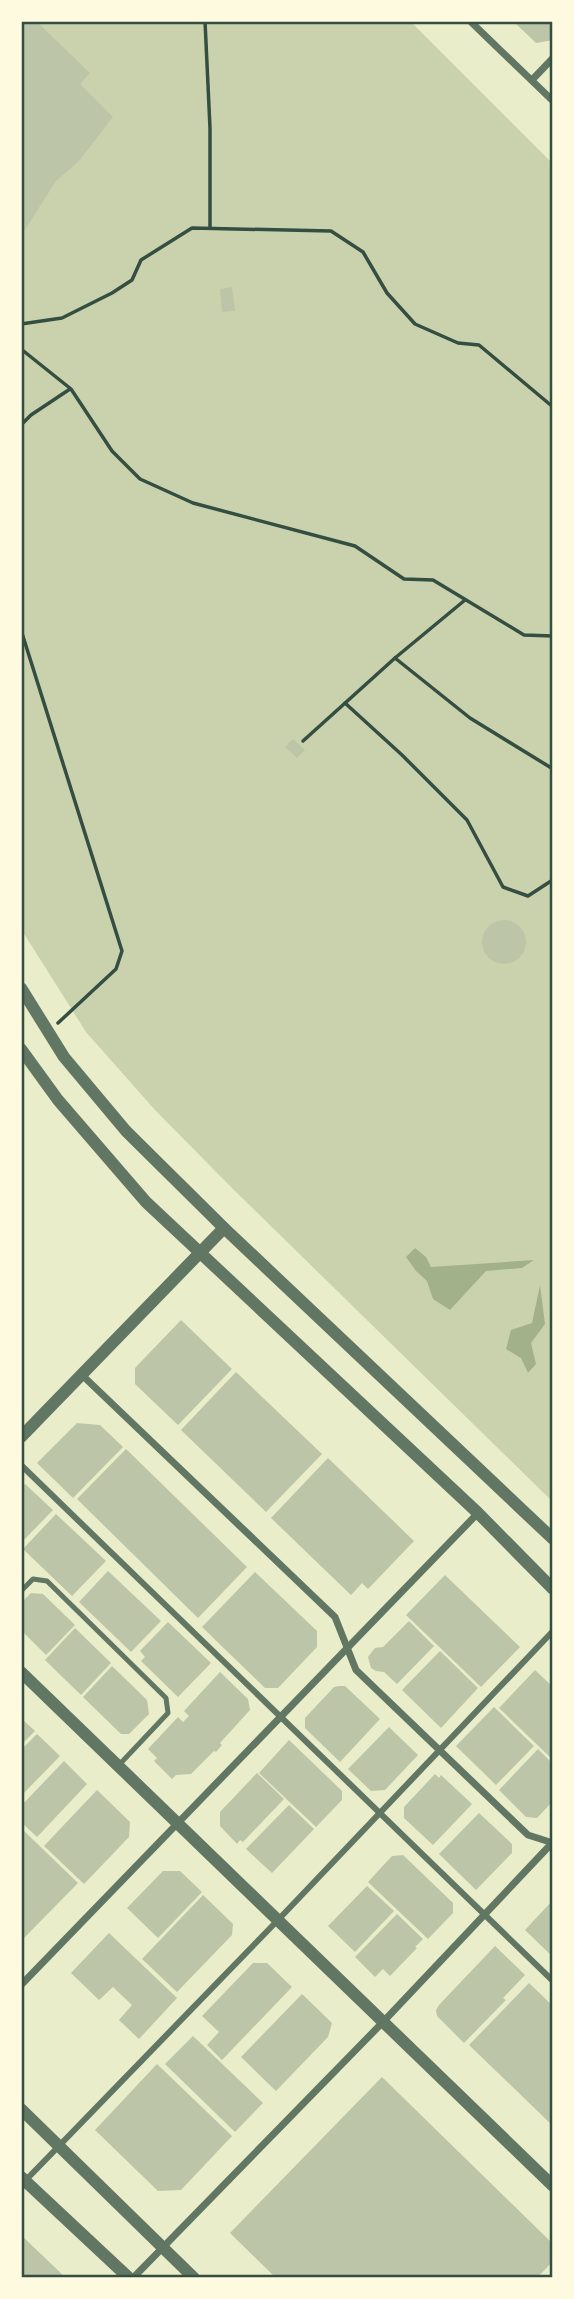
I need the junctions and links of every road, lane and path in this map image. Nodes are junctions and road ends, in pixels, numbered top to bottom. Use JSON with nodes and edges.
{"nodes":[{"id":1,"x":205,"y":21,"type":"edge"},
{"id":2,"x":470,"y":21,"type":"edge"},
{"id":3,"x":553,"y":58,"type":"edge"},
{"id":4,"x":532,"y":80,"type":"junction"},
{"id":5,"x":553,"y":101,"type":"edge"},
{"id":6,"x":210,"y":228,"type":"junction"},
{"id":7,"x":21,"y":324,"type":"edge"},
{"id":8,"x":21,"y":349,"type":"edge"},
{"id":9,"x":71,"y":389,"type":"junction"},
{"id":10,"x":553,"y":407,"type":"edge"},
{"id":11,"x":21,"y":425,"type":"edge"},
{"id":12,"x":465,"y":600,"type":"junction"},
{"id":13,"x":21,"y":630,"type":"edge"},
{"id":14,"x":553,"y":636,"type":"edge"},
{"id":15,"x":395,"y":659,"type":"junction"},
{"id":16,"x":345,"y":703,"type":"junction"},
{"id":17,"x":303,"y":741,"type":"dead end"},
{"id":18,"x":553,"y":769,"type":"edge"},
{"id":19,"x":553,"y":883,"type":"edge"},
{"id":20,"x":21,"y":988,"type":"edge"},
{"id":21,"x":49,"y":1031,"type":"dead end"},
{"id":22,"x":21,"y":1049,"type":"edge"},
{"id":23,"x":224,"y":1228,"type":"junction"},
{"id":24,"x":200,"y":1251,"type":"junction"},
{"id":25,"x":82,"y":1376,"type":"junction"},
{"id":26,"x":21,"y":1437,"type":"edge"},
{"id":27,"x":21,"y":1465,"type":"edge"},
{"id":28,"x":478,"y":1513,"type":"junction"},
{"id":29,"x":553,"y":1539,"type":"edge"},
{"id":30,"x":553,"y":1589,"type":"edge"},
{"id":31,"x":21,"y":1591,"type":"edge"},
{"id":32,"x":553,"y":1632,"type":"edge"},
{"id":33,"x":347,"y":1647,"type":"junction"},
{"id":34,"x":21,"y":1672,"type":"edge"},
{"id":35,"x":279,"y":1718,"type":"junction"},
{"id":36,"x":439,"y":1749,"type":"junction"},
{"id":37,"x":118,"y":1766,"type":"junction"},
{"id":38,"x":378,"y":1813,"type":"junction"},
{"id":39,"x":178,"y":1823,"type":"junction"},
{"id":40,"x":553,"y":1843,"type":"edge"},
{"id":41,"x":484,"y":1915,"type":"junction"},
{"id":42,"x":278,"y":1920,"type":"junction"},
{"id":43,"x":553,"y":1981,"type":"edge"},
{"id":44,"x":21,"y":1985,"type":"edge"},
{"id":45,"x":383,"y":2022,"type":"junction"},
{"id":46,"x":21,"y":2109,"type":"edge"},
{"id":47,"x":58,"y":2146,"type":"junction"},
{"id":48,"x":22,"y":2181,"type":"edge"},
{"id":49,"x":553,"y":2186,"type":"edge"},
{"id":50,"x":163,"y":2247,"type":"junction"},
{"id":51,"x":131,"y":2278,"type":"edge"},
{"id":52,"x":194,"y":2278,"type":"edge"}],
"edges":[{"from":1,"to":6,"type":"path"},
{"from":2,"to":4,"type":"street"},
{"from":3,"to":4,"type":"street"},
{"from":4,"to":5,"type":"street"},
{"from":6,"to":7,"type":"path"},
{"from":6,"to":10,"type":"path"},
{"from":8,"to":9,"type":"path"},
{"from":9,"to":11,"type":"path"},
{"from":9,"to":12,"type":"path"},
{"from":12,"to":14,"type":"path"},
{"from":12,"to":15,"type":"path"},
{"from":13,"to":21,"type":"path"},
{"from":15,"to":16,"type":"path"},
{"from":15,"to":18,"type":"path"},
{"from":16,"to":17,"type":"path"},
{"from":16,"to":19,"type":"path"},
{"from":20,"to":23,"type":"street"},
{"from":22,"to":24,"type":"street"},
{"from":23,"to":24,"type":"street"},
{"from":23,"to":29,"type":"street"},
{"from":24,"to":25,"type":"street"},
{"from":24,"to":28,"type":"street"},
{"from":25,"to":26,"type":"street"},
{"from":25,"to":33,"type":"street"},
{"from":27,"to":35,"type":"street"},
{"from":28,"to":30,"type":"street"},
{"from":28,"to":33,"type":"street"},
{"from":31,"to":37,"type":"lane"},
{"from":32,"to":36,"type":"street"},
{"from":33,"to":35,"type":"street"},
{"from":33,"to":36,"type":"street"},
{"from":34,"to":37,"type":"street"},
{"from":35,"to":38,"type":"street"},
{"from":35,"to":39,"type":"street"},
{"from":36,"to":38,"type":"street"},
{"from":36,"to":40,"type":"street"},
{"from":37,"to":39,"type":"street"},
{"from":38,"to":41,"type":"street"},
{"from":38,"to":42,"type":"street"},
{"from":39,"to":42,"type":"street"},
{"from":39,"to":44,"type":"street"},
{"from":40,"to":41,"type":"street"},
{"from":41,"to":43,"type":"street"},
{"from":41,"to":45,"type":"street"},
{"from":42,"to":45,"type":"street"},
{"from":42,"to":47,"type":"street"},
{"from":45,"to":49,"type":"street"},
{"from":45,"to":50,"type":"street"},
{"from":46,"to":47,"type":"street"},
{"from":47,"to":48,"type":"street"},
{"from":47,"to":50,"type":"street"},
{"from":48,"to":51,"type":"street"},
{"from":50,"to":51,"type":"street"},
{"from":50,"to":52,"type":"street"}]}
